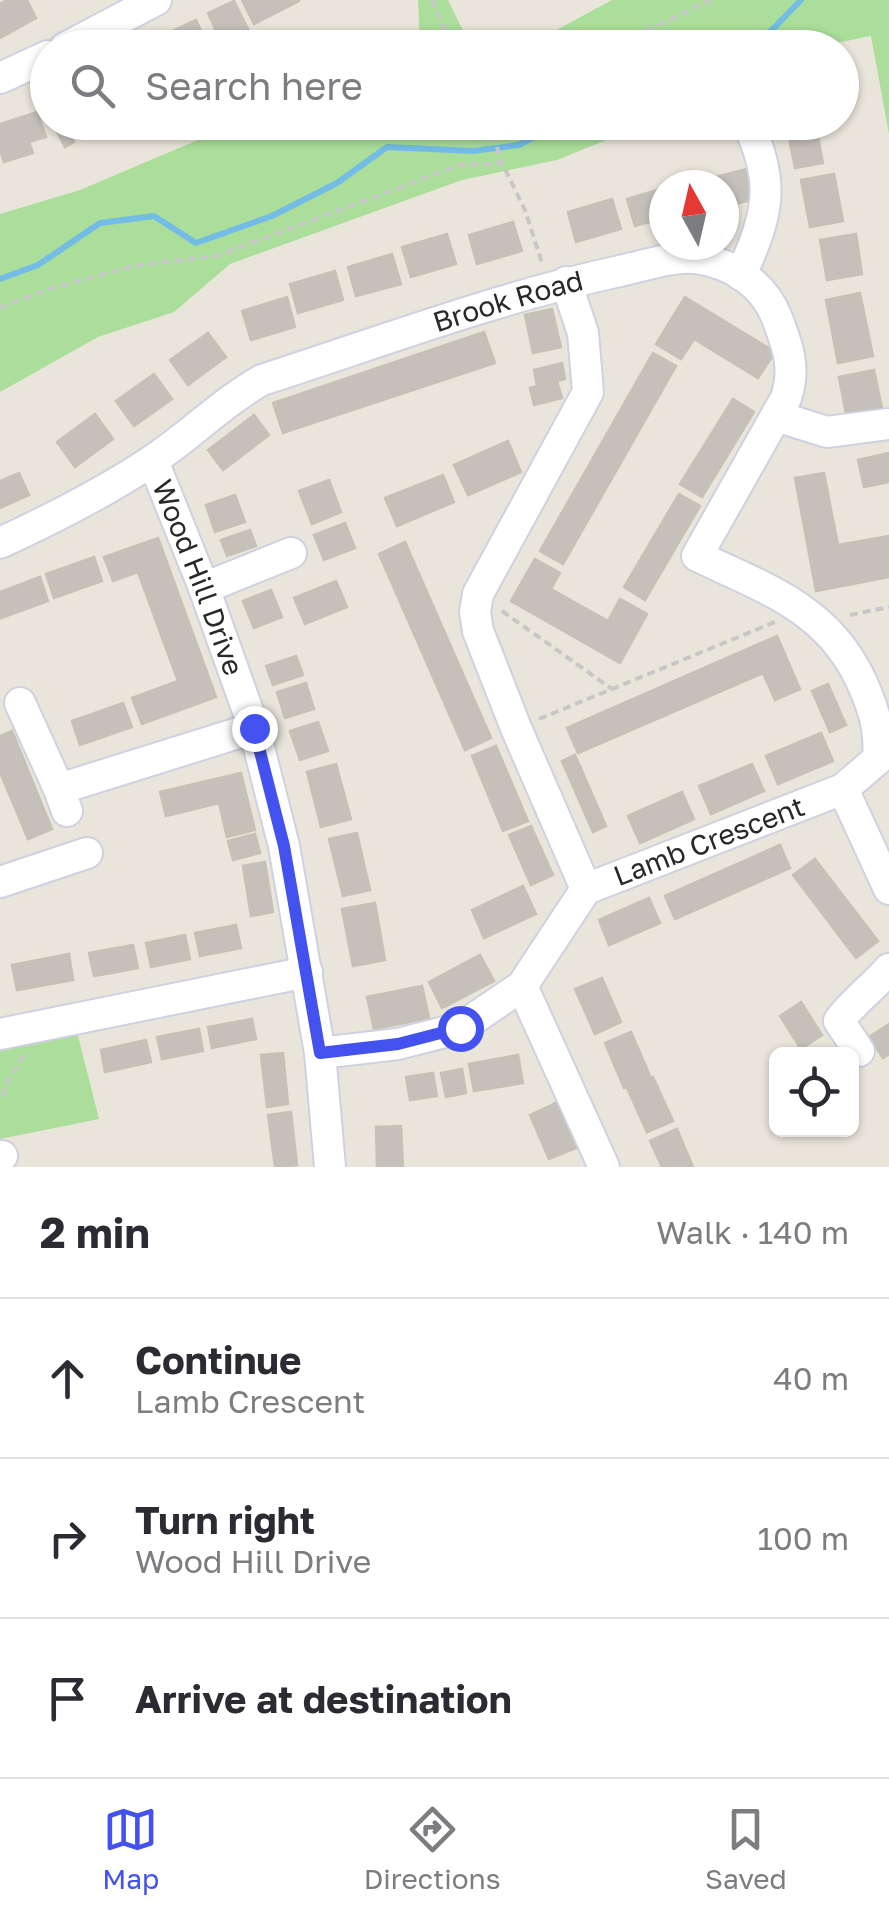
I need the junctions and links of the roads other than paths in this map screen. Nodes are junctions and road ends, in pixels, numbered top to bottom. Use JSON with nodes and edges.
{"nodes":[{"id":1,"x":156,"y":0,"type":"edge"},
{"id":2,"x":98,"y":30,"type":"edge"},
{"id":3,"x":30,"y":64,"type":"edge"},
{"id":4,"x":0,"y":78,"type":"edge"},
{"id":5,"x":756,"y":140,"type":"edge"},
{"id":6,"x":741,"y":275,"type":"junction"},
{"id":7,"x":566,"y":282,"type":"junction"},
{"id":8,"x":776,"y":416,"type":"junction"},
{"id":9,"x":889,"y":424,"type":"edge"},
{"id":10,"x":153,"y":461,"type":"junction"},
{"id":11,"x":0,"y":543,"type":"edge"},
{"id":12,"x":290,"y":552,"type":"dead end"},
{"id":13,"x":697,"y":556,"type":"joint"},
{"id":14,"x":204,"y":588,"type":"junction"},
{"id":15,"x":20,"y":704,"type":"dead end"},
{"id":16,"x":254,"y":728,"type":"junction"},
{"id":17,"x":843,"y":790,"type":"junction"},
{"id":18,"x":87,"y":853,"type":"dead end"},
{"id":19,"x":0,"y":882,"type":"edge"},
{"id":20,"x":586,"y":889,"type":"junction"},
{"id":21,"x":889,"y":889,"type":"edge"},
{"id":22,"x":889,"y":969,"type":"edge"},
{"id":23,"x":307,"y":972,"type":"junction"},
{"id":24,"x":522,"y":986,"type":"junction"},
{"id":25,"x":10,"y":1032,"type":"edge"},
{"id":26,"x":856,"y":1047,"type":"edge"},
{"id":27,"x":320,"y":1053,"type":"junction"},
{"id":28,"x":330,"y":1167,"type":"edge"},
{"id":29,"x":604,"y":1167,"type":"edge"}],
"edges":[{"from":1,"to":2,"type":"street"},
{"from":3,"to":4,"type":"street"},
{"from":5,"to":6,"type":"street"},
{"from":6,"to":7,"type":"street","name":"Brook Road"},
{"from":6,"to":8,"type":"street","name":"Brook Road"},
{"from":7,"to":10,"type":"street","name":"Brook Road"},
{"from":7,"to":20,"type":"street"},
{"from":8,"to":9,"type":"street"},
{"from":8,"to":13,"type":"street","name":"Brook Road"},
{"from":10,"to":11,"type":"street","name":"Brook Road"},
{"from":10,"to":14,"type":"street","name":"Wood Hill Drive"},
{"from":12,"to":14,"type":"street"},
{"from":13,"to":17,"type":"street","name":"Lamb Crescent"},
{"from":14,"to":16,"type":"street","name":"Wood Hill Drive"},
{"from":15,"to":16,"type":"street"},
{"from":16,"to":23,"type":"street","name":"Wood Hill Drive"},
{"from":17,"to":20,"type":"street","name":"Lamb Crescent"},
{"from":17,"to":21,"type":"street"},
{"from":18,"to":19,"type":"street"},
{"from":20,"to":24,"type":"street","name":"Lamb Crescent"},
{"from":22,"to":26,"type":"street"},
{"from":23,"to":25,"type":"street"},
{"from":23,"to":27,"type":"street","name":"Wood Hill Drive"},
{"from":24,"to":27,"type":"street","name":"Lamb Crescent"},
{"from":24,"to":29,"type":"street"},
{"from":27,"to":28,"type":"street","name":"Wood Hill Drive"}]}
